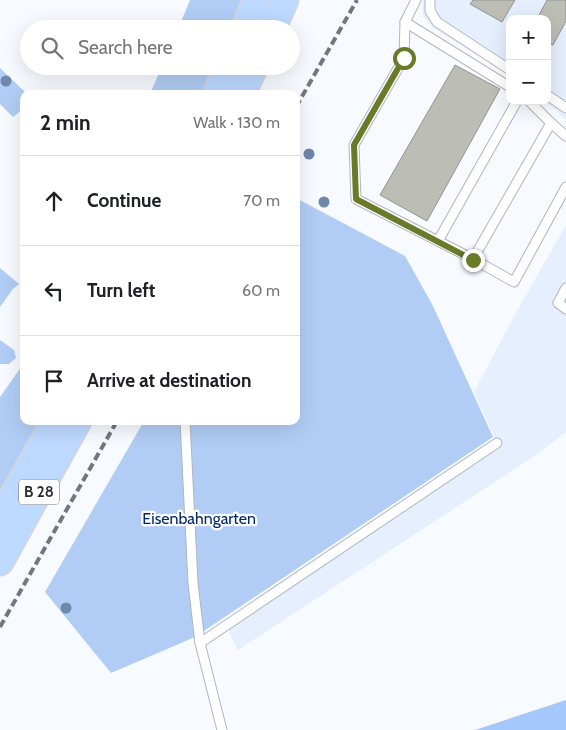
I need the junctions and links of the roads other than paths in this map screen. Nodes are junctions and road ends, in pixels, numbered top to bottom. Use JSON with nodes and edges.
{"nodes":[{"id":1,"x":256,"y":0,"type":"edge"},
{"id":2,"x":285,"y":0,"type":"edge"},
{"id":3,"x":416,"y":0,"type":"edge"},
{"id":4,"x":430,"y":0,"type":"edge"},
{"id":5,"x":248,"y":20,"type":"edge"},
{"id":6,"x":276,"y":20,"type":"edge"},
{"id":7,"x":405,"y":22,"type":"junction"},
{"id":8,"x":506,"y":67,"type":"edge"},
{"id":9,"x":224,"y":75,"type":"edge"},
{"id":10,"x":251,"y":75,"type":"edge"},
{"id":11,"x":506,"y":85,"type":"edge"},
{"id":12,"x":218,"y":90,"type":"edge"},
{"id":13,"x":244,"y":90,"type":"edge"},
{"id":14,"x":551,"y":98,"type":"edge"},
{"id":15,"x":515,"y":105,"type":"edge"},
{"id":16,"x":532,"y":105,"type":"edge"},
{"id":17,"x":566,"y":108,"type":"edge"},
{"id":18,"x":551,"y":123,"type":"junction"},
{"id":19,"x":566,"y":136,"type":"edge"},
{"id":20,"x":566,"y":187,"type":"edge"},
{"id":21,"x":438,"y":242,"type":"junction"},
{"id":22,"x":473,"y":260,"type":"junction"},
{"id":23,"x":566,"y":288,"type":"edge"},
{"id":24,"x":566,"y":309,"type":"edge"},
{"id":25,"x":53,"y":425,"type":"edge"},
{"id":26,"x":76,"y":425,"type":"edge"},
{"id":27,"x":185,"y":425,"type":"edge"},
{"id":28,"x":497,"y":443,"type":"dead end"},
{"id":29,"x":0,"y":519,"type":"edge"},
{"id":30,"x":0,"y":562,"type":"edge"},
{"id":31,"x":200,"y":643,"type":"junction"},
{"id":32,"x":222,"y":730,"type":"edge"}],
"edges":[{"from":1,"to":5,"type":"main road"},
{"from":2,"to":6,"type":"main road"},
{"from":3,"to":7,"type":"lane"},
{"from":4,"to":8,"type":"lane"},
{"from":7,"to":11,"type":"lane"},
{"from":7,"to":21,"type":"lane"},
{"from":9,"to":12,"type":"main road"},
{"from":10,"to":13,"type":"main road"},
{"from":14,"to":17,"type":"lane"},
{"from":15,"to":21,"type":"lane"},
{"from":16,"to":18,"type":"lane"},
{"from":18,"to":19,"type":"lane"},
{"from":18,"to":22,"type":"lane"},
{"from":20,"to":22,"type":"lane"},
{"from":21,"to":22,"type":"lane"},
{"from":23,"to":24,"type":"lane"},
{"from":25,"to":29,"type":"main road","number":"B 28"},
{"from":26,"to":30,"type":"main road","number":"B 28"},
{"from":27,"to":31,"type":"lane"},
{"from":28,"to":31,"type":"lane"},
{"from":31,"to":32,"type":"lane"}]}
